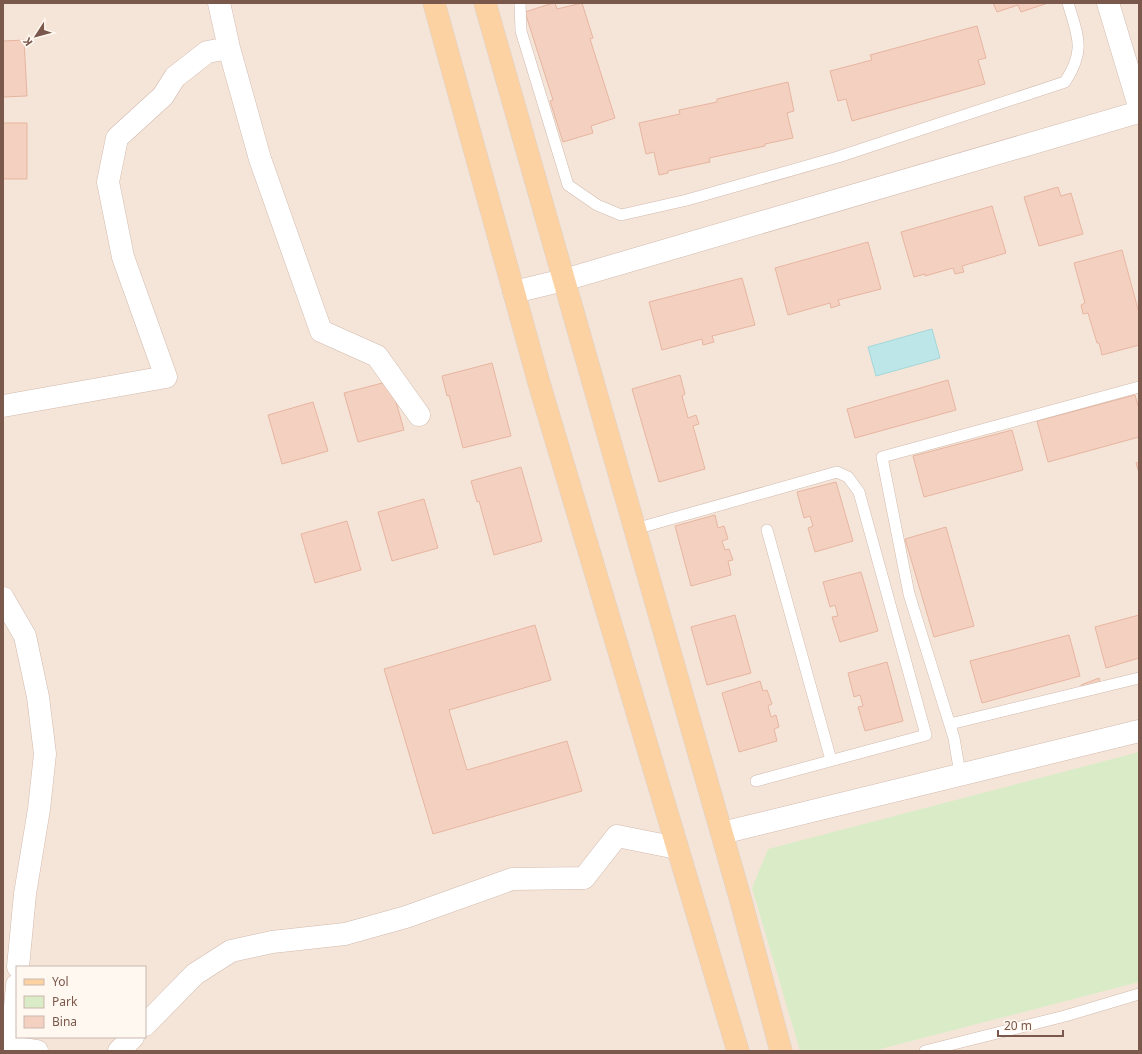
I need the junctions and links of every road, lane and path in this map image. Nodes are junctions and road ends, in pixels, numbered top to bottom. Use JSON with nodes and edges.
{"nodes":[{"id":1,"x":219,"y":3,"type":"edge"},
{"id":2,"x":434,"y":3,"type":"edge"},
{"id":3,"x":485,"y":3,"type":"edge"},
{"id":4,"x":520,"y":3,"type":"edge"},
{"id":5,"x":1068,"y":3,"type":"edge"},
{"id":6,"x":1108,"y":3,"type":"edge"},
{"id":7,"x":229,"y":48,"type":"junction"},
{"id":8,"x":1139,"y":106,"type":"edge"},
{"id":9,"x":1139,"y":112,"type":"edge"},
{"id":10,"x":564,"y":280,"type":"junction"},
{"id":11,"x":514,"y":292,"type":"junction"},
{"id":12,"x":1139,"y":386,"type":"edge"},
{"id":13,"x":3,"y":406,"type":"edge"},
{"id":14,"x":419,"y":415,"type":"dead end"},
{"id":15,"x":635,"y":529,"type":"junction"},
{"id":16,"x":767,"y":530,"type":"dead end"},
{"id":17,"x":3,"y":598,"type":"edge"},
{"id":18,"x":1139,"y":678,"type":"edge"},
{"id":19,"x":950,"y":724,"type":"junction"},
{"id":20,"x":1139,"y":731,"type":"edge"},
{"id":21,"x":831,"y":760,"type":"junction"},
{"id":22,"x":960,"y":774,"type":"junction"},
{"id":23,"x":756,"y":782,"type":"dead end"},
{"id":24,"x":722,"y":833,"type":"junction"},
{"id":25,"x":677,"y":848,"type":"junction"},
{"id":26,"x":18,"y":966,"type":"edge"},
{"id":27,"x":1139,"y":994,"type":"edge"},
{"id":28,"x":16,"y":998,"type":"edge"},
{"id":29,"x":146,"y":1023,"type":"edge"},
{"id":30,"x":132,"y":1038,"type":"edge"},
{"id":31,"x":12,"y":1049,"type":"edge"},
{"id":32,"x":37,"y":1051,"type":"edge"},
{"id":33,"x":119,"y":1051,"type":"edge"},
{"id":34,"x":738,"y":1051,"type":"edge"},
{"id":35,"x":781,"y":1051,"type":"edge"},
{"id":36,"x":925,"y":1051,"type":"edge"}],
"edges":[{"from":1,"to":7,"type":"street"},
{"from":2,"to":11,"type":"main road"},
{"from":3,"to":10,"type":"main road"},
{"from":4,"to":5,"type":"lane"},
{"from":6,"to":8,"type":"street"},
{"from":7,"to":13,"type":"street"},
{"from":7,"to":14,"type":"street"},
{"from":9,"to":10,"type":"street"},
{"from":10,"to":11,"type":"street"},
{"from":10,"to":15,"type":"main road"},
{"from":11,"to":25,"type":"main road"},
{"from":12,"to":19,"type":"lane"},
{"from":15,"to":21,"type":"lane"},
{"from":15,"to":24,"type":"main road"},
{"from":16,"to":21,"type":"lane"},
{"from":17,"to":26,"type":"street"},
{"from":18,"to":19,"type":"lane"},
{"from":19,"to":22,"type":"lane"},
{"from":20,"to":22,"type":"street"},
{"from":21,"to":23,"type":"lane"},
{"from":22,"to":24,"type":"street"},
{"from":24,"to":35,"type":"main road"},
{"from":25,"to":29,"type":"street"},
{"from":25,"to":34,"type":"main road"},
{"from":27,"to":36,"type":"lane"},
{"from":28,"to":31,"type":"street"},
{"from":30,"to":33,"type":"street"},
{"from":31,"to":32,"type":"street"}]}
